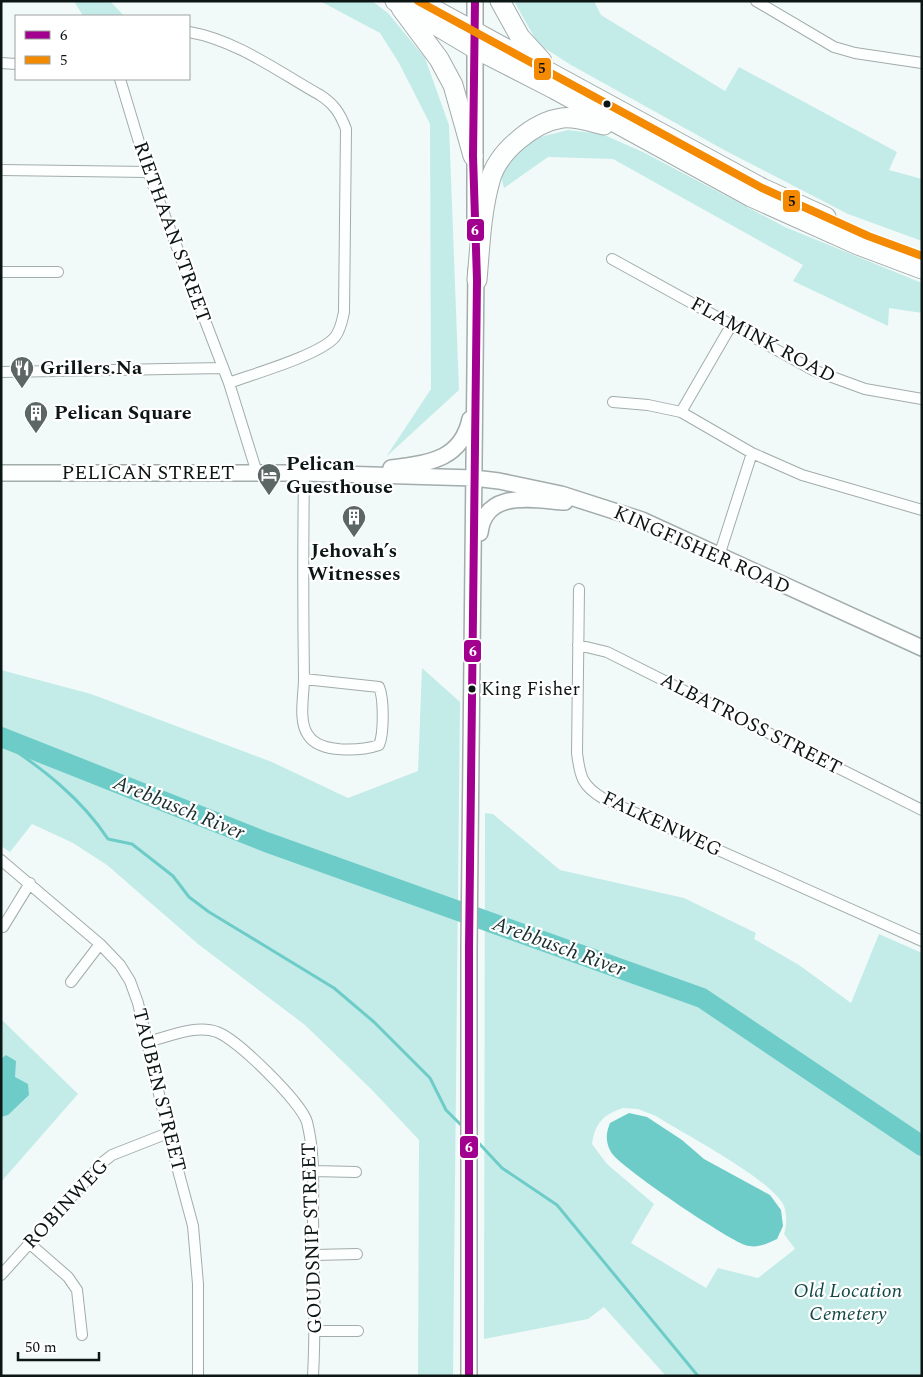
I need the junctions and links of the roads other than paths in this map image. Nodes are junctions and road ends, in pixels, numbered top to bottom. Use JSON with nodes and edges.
{"nodes":[{"id":1,"x":418,"y":1,"type":"edge"},
{"id":2,"x":475,"y":1,"type":"edge"},
{"id":3,"x":500,"y":1,"type":"edge"},
{"id":4,"x":756,"y":1,"type":"edge"},
{"id":5,"x":396,"y":2,"type":"edge"},
{"id":6,"x":190,"y":32,"type":"edge"},
{"id":7,"x":474,"y":40,"type":"junction"},
{"id":8,"x":1,"y":63,"type":"edge"},
{"id":9,"x":922,"y":63,"type":"edge"},
{"id":10,"x":15,"y":64,"type":"edge"},
{"id":11,"x":562,"y":79,"type":"junction"},
{"id":12,"x":120,"y":80,"type":"edge"},
{"id":13,"x":632,"y":132,"type":"junction"},
{"id":14,"x":474,"y":156,"type":"junction"},
{"id":15,"x":1,"y":170,"type":"edge"},
{"id":16,"x":148,"y":172,"type":"junction"},
{"id":17,"x":922,"y":256,"type":"edge"},
{"id":18,"x":612,"y":259,"type":"dead end"},
{"id":19,"x":922,"y":269,"type":"edge"},
{"id":20,"x":1,"y":272,"type":"edge"},
{"id":21,"x":58,"y":272,"type":"dead end"},
{"id":22,"x":476,"y":280,"type":"junction"},
{"id":23,"x":732,"y":324,"type":"junction"},
{"id":24,"x":223,"y":368,"type":"junction"},
{"id":25,"x":1,"y":372,"type":"edge"},
{"id":26,"x":229,"y":383,"type":"junction"},
{"id":27,"x":474,"y":398,"type":"junction"},
{"id":28,"x":922,"y":399,"type":"edge"},
{"id":29,"x":613,"y":402,"type":"dead end"},
{"id":30,"x":681,"y":412,"type":"junction"},
{"id":31,"x":752,"y":453,"type":"junction"},
{"id":32,"x":1,"y":473,"type":"edge"},
{"id":33,"x":257,"y":473,"type":"junction"},
{"id":34,"x":304,"y":473,"type":"junction"},
{"id":35,"x":353,"y":474,"type":"junction"},
{"id":36,"x":474,"y":478,"type":"junction"},
{"id":37,"x":589,"y":503,"type":"junction"},
{"id":38,"x":922,"y":510,"type":"edge"},
{"id":39,"x":719,"y":556,"type":"junction"},
{"id":40,"x":474,"y":587,"type":"junction"},
{"id":41,"x":579,"y":589,"type":"dead end"},
{"id":42,"x":578,"y":645,"type":"junction"},
{"id":43,"x":922,"y":648,"type":"edge"},
{"id":44,"x":304,"y":679,"type":"junction"},
{"id":45,"x":922,"y":810,"type":"edge"},
{"id":46,"x":1,"y":860,"type":"edge"},
{"id":47,"x":30,"y":883,"type":"junction"},
{"id":48,"x":3,"y":927,"type":"dead end"},
{"id":49,"x":922,"y":940,"type":"edge"},
{"id":50,"x":100,"y":944,"type":"junction"},
{"id":51,"x":71,"y":982,"type":"dead end"},
{"id":52,"x":146,"y":1042,"type":"junction"},
{"id":53,"x":168,"y":1133,"type":"junction"},
{"id":54,"x":312,"y":1171,"type":"junction"},
{"id":55,"x":356,"y":1172,"type":"dead end"},
{"id":56,"x":29,"y":1243,"type":"junction"},
{"id":57,"x":357,"y":1254,"type":"dead end"},
{"id":58,"x":314,"y":1255,"type":"junction"},
{"id":59,"x":1,"y":1274,"type":"edge"},
{"id":60,"x":358,"y":1331,"type":"dead end"},
{"id":61,"x":315,"y":1332,"type":"junction"},
{"id":62,"x":82,"y":1335,"type":"dead end"},
{"id":63,"x":198,"y":1376,"type":"edge"},
{"id":64,"x":313,"y":1376,"type":"edge"},
{"id":65,"x":469,"y":1376,"type":"edge"}],
"edges":[{"from":1,"to":7,"type":"highway"},
{"from":2,"to":7,"type":"main road"},
{"from":3,"to":11,"type":"highway"},
{"from":4,"to":9,"type":"street"},
{"from":5,"to":7,"type":"highway"},
{"from":5,"to":14,"type":"highway"},
{"from":6,"to":26,"type":"street"},
{"from":7,"to":11,"type":"highway"},
{"from":7,"to":13,"type":"highway"},
{"from":7,"to":14,"type":"main road"},
{"from":8,"to":10,"type":"street"},
{"from":11,"to":17,"type":"highway"},
{"from":12,"to":16,"type":"street","name":"RIETHAAN STREET"},
{"from":13,"to":19,"type":"highway"},
{"from":13,"to":22,"type":"highway"},
{"from":14,"to":22,"type":"main road"},
{"from":15,"to":16,"type":"street"},
{"from":16,"to":24,"type":"street","name":"RIETHAAN STREET"},
{"from":18,"to":23,"type":"street","name":"FLAMINK ROAD"},
{"from":20,"to":21,"type":"street"},
{"from":22,"to":27,"type":"main road"},
{"from":23,"to":28,"type":"street","name":"FLAMINK ROAD"},
{"from":23,"to":30,"type":"street"},
{"from":24,"to":25,"type":"street"},
{"from":24,"to":26,"type":"street","name":"RIETHAAN STREET"},
{"from":26,"to":33,"type":"street","name":"RIETHAAN STREET"},
{"from":27,"to":35,"type":"main road"},
{"from":27,"to":36,"type":"main road"},
{"from":29,"to":30,"type":"street"},
{"from":30,"to":31,"type":"street"},
{"from":31,"to":38,"type":"street"},
{"from":31,"to":39,"type":"street"},
{"from":32,"to":33,"type":"main road","name":"PELICAN STREET"},
{"from":33,"to":34,"type":"main road","name":"PELICAN STREET"},
{"from":34,"to":35,"type":"main road","name":"PELICAN STREET"},
{"from":34,"to":44,"type":"street"},
{"from":35,"to":36,"type":"main road","name":"PELICAN STREET"},
{"from":36,"to":37,"type":"main road","name":"KINGFISHER ROAD"},
{"from":36,"to":40,"type":"main road"},
{"from":37,"to":39,"type":"main road","name":"KINGFISHER ROAD"},
{"from":37,"to":40,"type":"main road"},
{"from":39,"to":43,"type":"main road","name":"KINGFISHER ROAD"},
{"from":40,"to":65,"type":"main road"},
{"from":41,"to":42,"type":"street","name":"FALKENWEG"},
{"from":42,"to":45,"type":"street","name":"ALBATROSS STREET"},
{"from":42,"to":49,"type":"street","name":"FALKENWEG"},
{"from":44,"to":44,"type":"street"},
{"from":46,"to":47,"type":"street","name":"TAUBEN STREET"},
{"from":47,"to":48,"type":"street"},
{"from":47,"to":50,"type":"street","name":"TAUBEN STREET"},
{"from":50,"to":51,"type":"street"},
{"from":50,"to":52,"type":"street","name":"TAUBEN STREET"},
{"from":52,"to":53,"type":"street","name":"TAUBEN STREET"},
{"from":52,"to":54,"type":"street","name":"GOUDSNIP STREET"},
{"from":53,"to":56,"type":"street","name":"ROBINWEG"},
{"from":53,"to":63,"type":"street","name":"TAUBEN STREET"},
{"from":54,"to":55,"type":"street"},
{"from":54,"to":58,"type":"street","name":"GOUDSNIP STREET"},
{"from":56,"to":59,"type":"street","name":"ROBINWEG"},
{"from":56,"to":62,"type":"street"},
{"from":57,"to":58,"type":"street"},
{"from":58,"to":61,"type":"street","name":"GOUDSNIP STREET"},
{"from":60,"to":61,"type":"street"},
{"from":61,"to":64,"type":"street","name":"GOUDSNIP STREET"}]}
